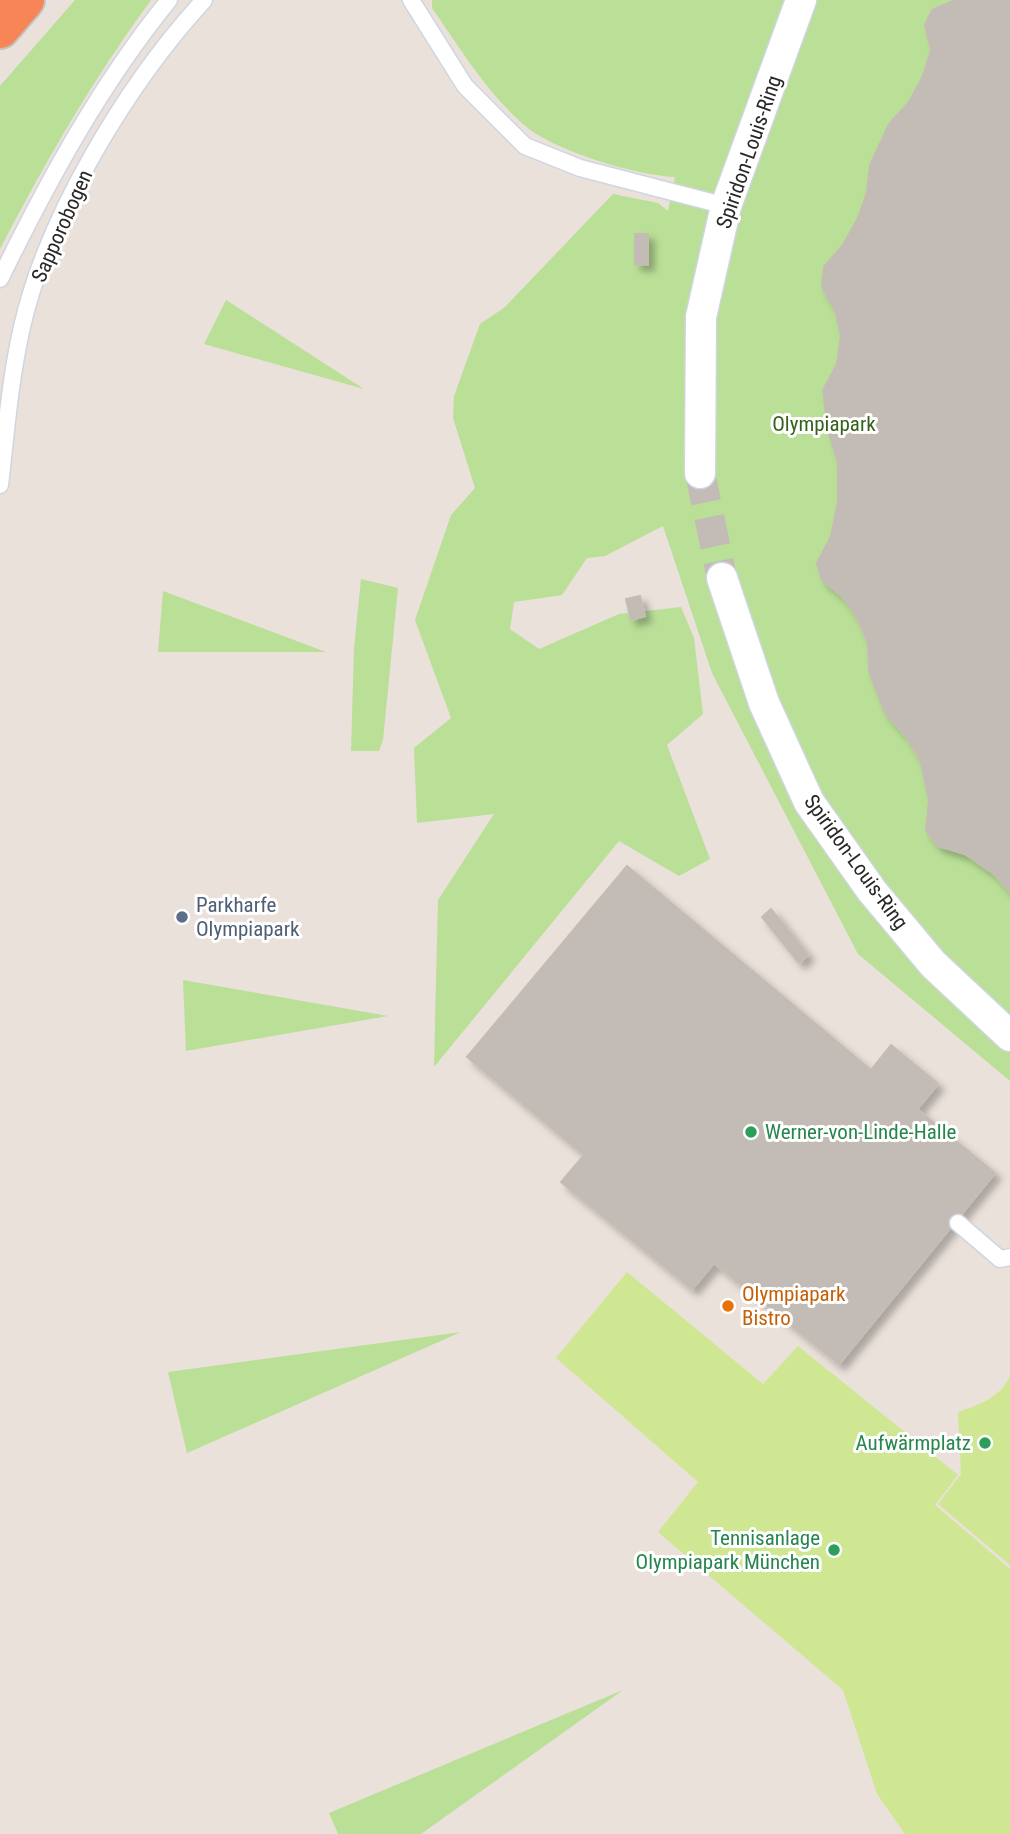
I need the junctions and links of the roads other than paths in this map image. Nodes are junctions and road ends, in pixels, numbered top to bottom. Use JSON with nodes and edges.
{"nodes":[{"id":1,"x":169,"y":0,"type":"edge"},
{"id":2,"x":204,"y":0,"type":"edge"},
{"id":3,"x":411,"y":0,"type":"edge"},
{"id":4,"x":801,"y":0,"type":"edge"},
{"id":5,"x":155,"y":18,"type":"junction"},
{"id":6,"x":175,"y":32,"type":"junction"},
{"id":7,"x":726,"y":206,"type":"junction"},
{"id":8,"x":0,"y":279,"type":"edge"},
{"id":9,"x":700,"y":473,"type":"tunnel mouth"},
{"id":10,"x":0,"y":485,"type":"edge"},
{"id":11,"x":722,"y":578,"type":"tunnel mouth"},
{"id":12,"x":1010,"y":1036,"type":"edge"},
{"id":13,"x":958,"y":1223,"type":"dead end"},
{"id":14,"x":1010,"y":1257,"type":"edge"}],
"edges":[{"from":1,"to":5,"type":"lane","name":"Sapporobogen"},
{"from":2,"to":6,"type":"lane","name":"Sapporobogen"},
{"from":3,"to":7,"type":"lane"},
{"from":4,"to":7,"type":"street","name":"Spiridon-Louis-Ring"},
{"from":5,"to":6,"type":"lane"},
{"from":5,"to":8,"type":"lane","name":"Sapporobogen"},
{"from":6,"to":10,"type":"lane","name":"Sapporobogen"},
{"from":7,"to":9,"type":"street","name":"Spiridon-Louis-Ring"},
{"from":11,"to":12,"type":"street","name":"Spiridon-Louis-Ring"},
{"from":13,"to":14,"type":"lane"}]}
